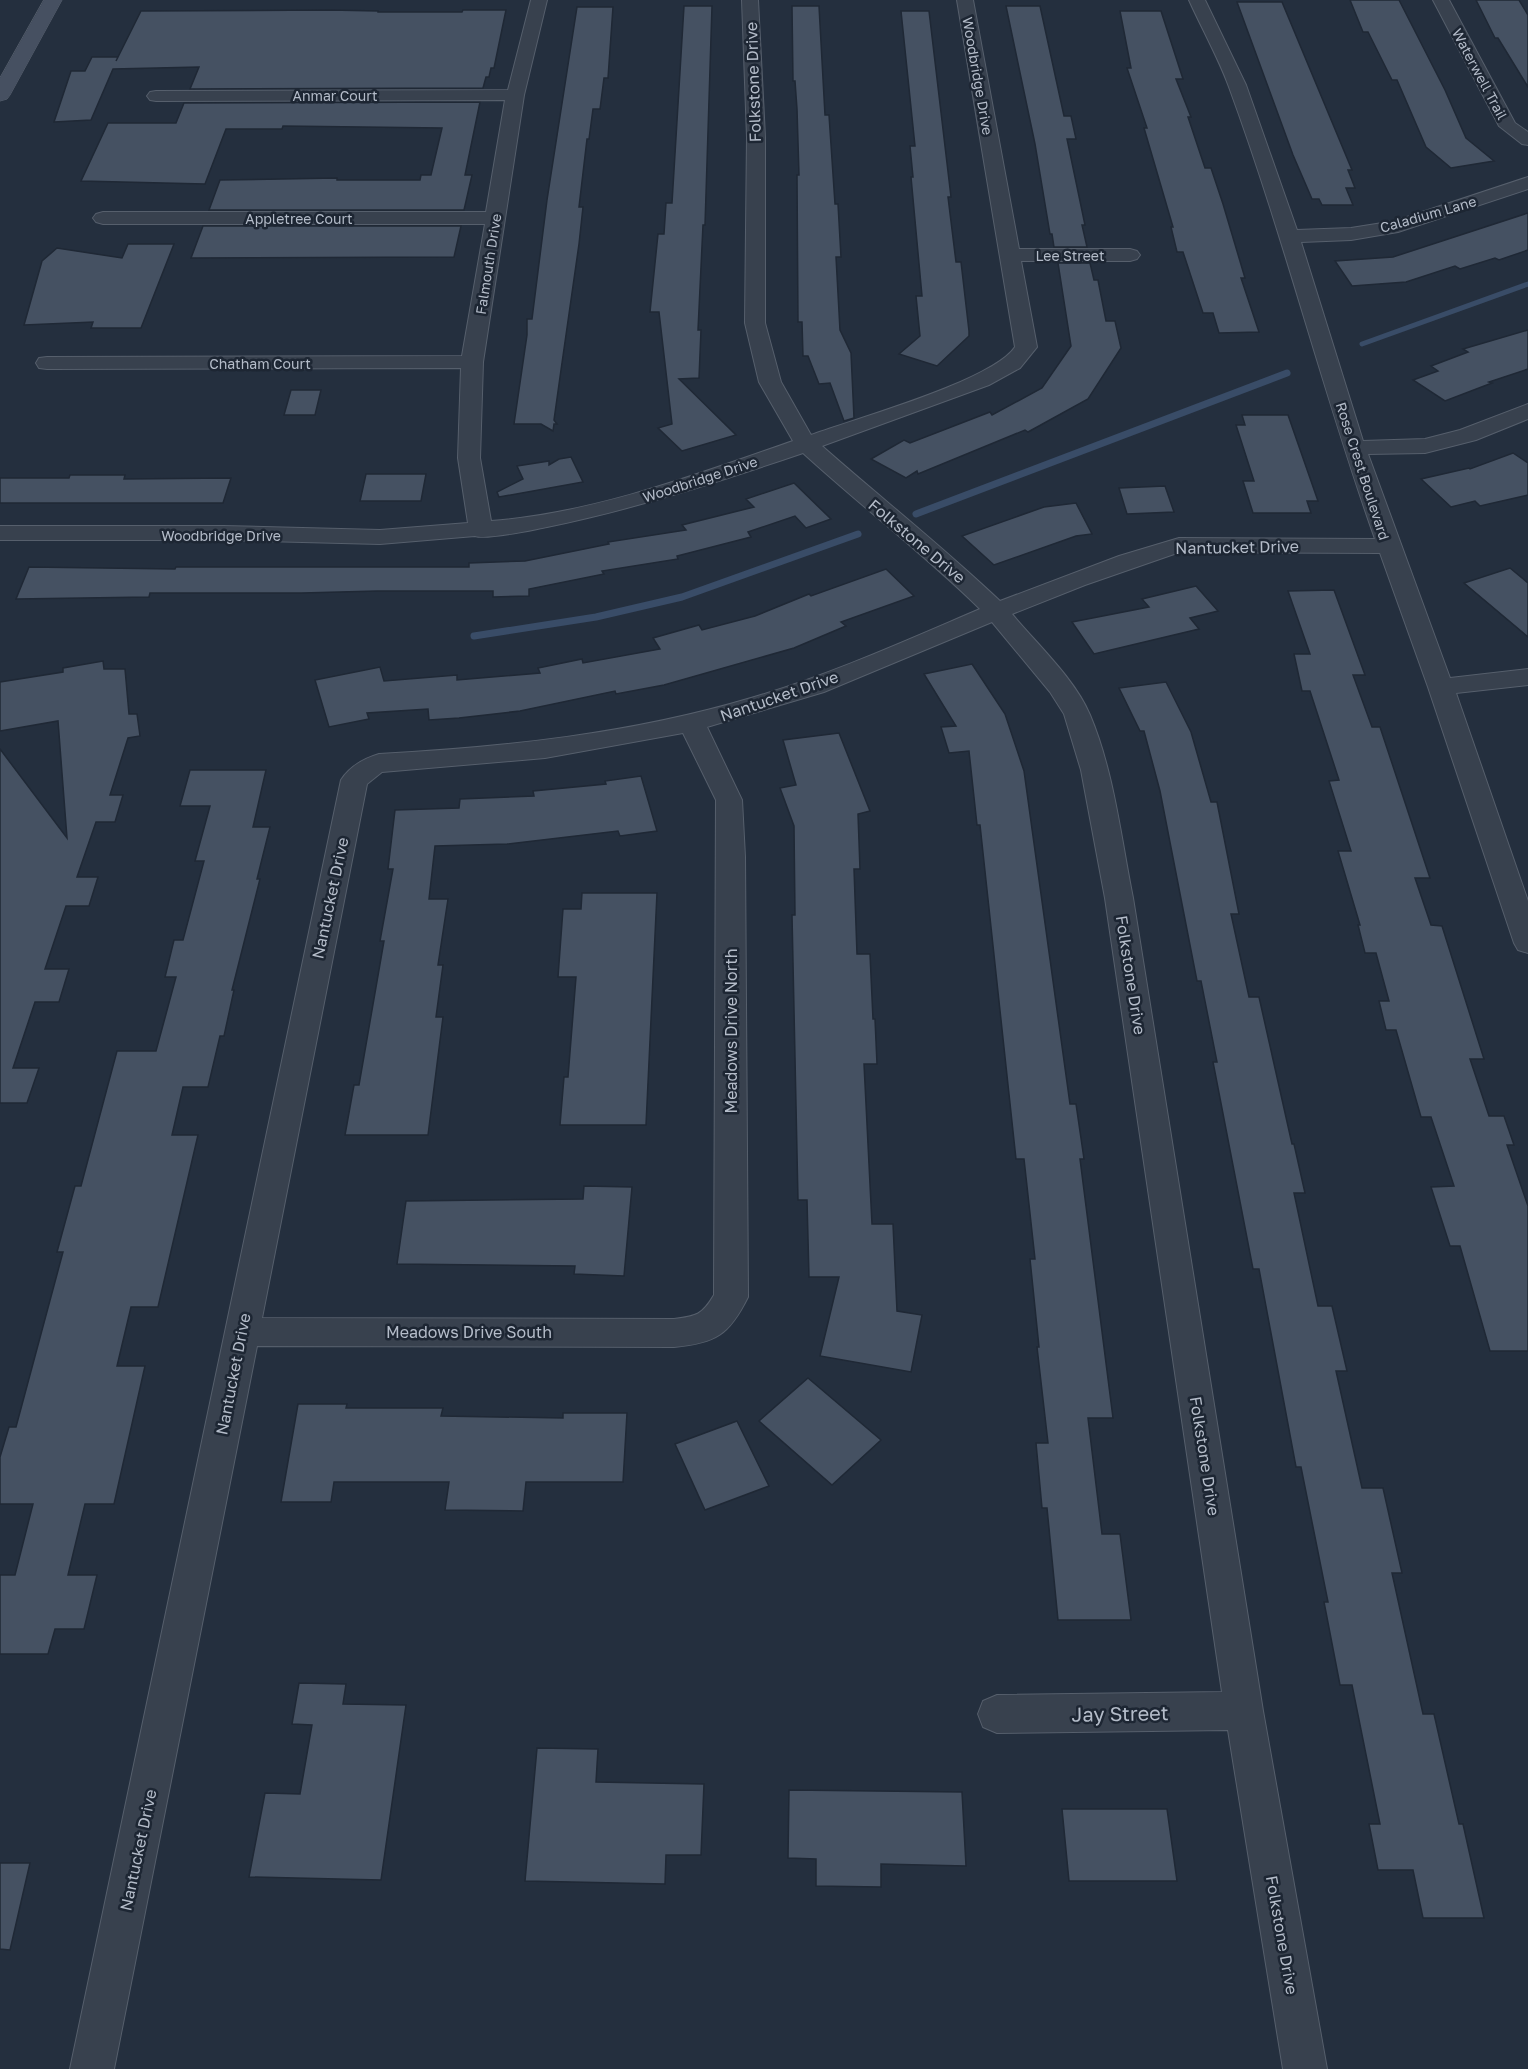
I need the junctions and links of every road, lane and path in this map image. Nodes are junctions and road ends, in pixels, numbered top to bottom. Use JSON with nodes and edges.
{"nodes":[{"id":1,"x":53,"y":0,"type":"edge"},
{"id":2,"x":539,"y":0,"type":"edge"},
{"id":3,"x":750,"y":0,"type":"edge"},
{"id":4,"x":965,"y":0,"type":"edge"},
{"id":5,"x":1197,"y":0,"type":"edge"},
{"id":6,"x":1441,"y":0,"type":"edge"},
{"id":7,"x":0,"y":95,"type":"edge"},
{"id":8,"x":515,"y":95,"type":"junction"},
{"id":9,"x":156,"y":96,"type":"dead end"},
{"id":10,"x":1528,"y":140,"type":"edge"},
{"id":11,"x":1528,"y":183,"type":"edge"},
{"id":12,"x":103,"y":218,"type":"dead end"},
{"id":13,"x":495,"y":218,"type":"junction"},
{"id":14,"x":1289,"y":236,"type":"junction"},
{"id":15,"x":1010,"y":255,"type":"junction"},
{"id":16,"x":1130,"y":255,"type":"dead end"},
{"id":17,"x":472,"y":362,"type":"junction"},
{"id":18,"x":47,"y":363,"type":"dead end"},
{"id":19,"x":1528,"y":411,"type":"edge"},
{"id":20,"x":805,"y":444,"type":"junction"},
{"id":21,"x":1354,"y":448,"type":"junction"},
{"id":22,"x":481,"y":531,"type":"junction"},
{"id":23,"x":0,"y":533,"type":"edge"},
{"id":24,"x":1388,"y":546,"type":"junction"},
{"id":25,"x":996,"y":611,"type":"junction"},
{"id":26,"x":1528,"y":677,"type":"edge"},
{"id":27,"x":1441,"y":687,"type":"junction"},
{"id":28,"x":692,"y":724,"type":"junction"},
{"id":29,"x":1528,"y":943,"type":"edge"},
{"id":30,"x":698,"y":1330,"type":"joint"},
{"id":31,"x":241,"y":1332,"type":"junction"},
{"id":32,"x":1244,"y":1711,"type":"junction"},
{"id":33,"x":997,"y":1714,"type":"dead end"},
{"id":34,"x":92,"y":2069,"type":"edge"},
{"id":35,"x":1305,"y":2069,"type":"edge"}],
"edges":[{"from":1,"to":7,"type":"main road"},
{"from":2,"to":8,"type":"street","name":"Falmouth Drive"},
{"from":3,"to":20,"type":"street","name":"Folkstone Drive"},
{"from":4,"to":15,"type":"street","name":"Woodbridge Drive"},
{"from":5,"to":14,"type":"street","name":"Rose Crest Boulevard"},
{"from":6,"to":10,"type":"street","name":"Waterwell Trail"},
{"from":8,"to":9,"type":"street","name":"Anmar Court"},
{"from":8,"to":13,"type":"street","name":"Falmouth Drive"},
{"from":11,"to":14,"type":"street","name":"Caladium Lane"},
{"from":12,"to":13,"type":"street","name":"Appletree Court"},
{"from":13,"to":17,"type":"street","name":"Falmouth Drive"},
{"from":14,"to":21,"type":"street","name":"Rose Crest Boulevard"},
{"from":15,"to":16,"type":"street","name":"Lee Street"},
{"from":15,"to":20,"type":"street","name":"Woodbridge Drive"},
{"from":17,"to":18,"type":"street","name":"Chatham Court"},
{"from":17,"to":22,"type":"street","name":"Falmouth Drive"},
{"from":19,"to":21,"type":"street"},
{"from":20,"to":22,"type":"street","name":"Woodbridge Drive"},
{"from":20,"to":25,"type":"street","name":"Folkstone Drive"},
{"from":21,"to":24,"type":"street","name":"Rose Crest Boulevard"},
{"from":22,"to":23,"type":"street","name":"Woodbridge Drive"},
{"from":24,"to":25,"type":"street","name":"Nantucket Drive"},
{"from":24,"to":27,"type":"street","name":"Rose Crest Boulevard"},
{"from":25,"to":28,"type":"street","name":"Nantucket Drive"},
{"from":25,"to":32,"type":"street","name":"Folkstone Drive"},
{"from":26,"to":27,"type":"street"},
{"from":27,"to":29,"type":"street","name":"Rose Crest Boulevard"},
{"from":28,"to":30,"type":"street","name":"Meadows Drive North"},
{"from":28,"to":31,"type":"street","name":"Nantucket Drive"},
{"from":30,"to":31,"type":"street","name":"Meadows Drive South"},
{"from":31,"to":34,"type":"street","name":"Nantucket Drive"},
{"from":32,"to":33,"type":"street","name":"Jay Street"},
{"from":32,"to":35,"type":"street","name":"Folkstone Drive"}]}
